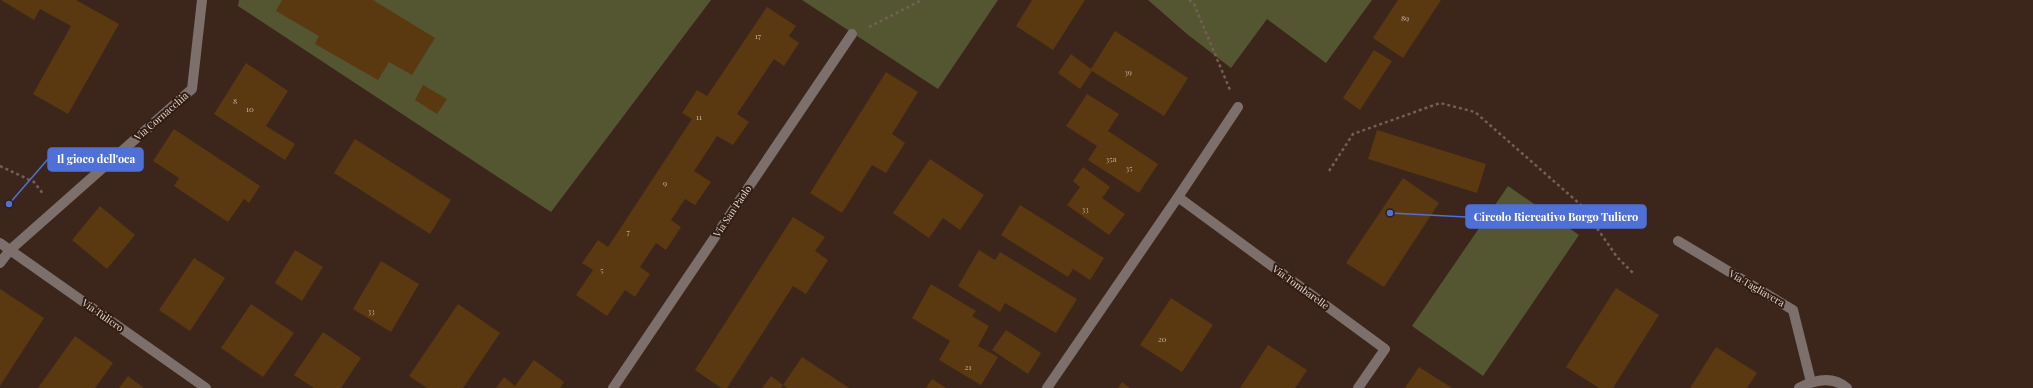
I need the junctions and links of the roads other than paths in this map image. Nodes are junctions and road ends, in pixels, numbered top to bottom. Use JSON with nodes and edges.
{"nodes":[{"id":1,"x":202,"y":0,"type":"edge"},
{"id":2,"x":852,"y":34,"type":"road end"},
{"id":3,"x":1238,"y":107,"type":"road end"},
{"id":4,"x":1178,"y":197,"type":"junction"},
{"id":5,"x":1678,"y":242,"type":"dead end"},
{"id":6,"x":0,"y":243,"type":"edge"},
{"id":7,"x":10,"y":250,"type":"junction"},
{"id":8,"x":0,"y":264,"type":"edge"},
{"id":9,"x":1811,"y":382,"type":"junction"},
{"id":10,"x":206,"y":388,"type":"edge"},
{"id":11,"x":613,"y":388,"type":"edge"},
{"id":12,"x":1047,"y":388,"type":"edge"},
{"id":13,"x":1358,"y":388,"type":"edge"},
{"id":14,"x":1799,"y":388,"type":"edge"},
{"id":15,"x":1847,"y":388,"type":"edge"}],
"edges":[{"from":1,"to":7,"type":"street","name":"Via Cornacchia"},
{"from":2,"to":11,"type":"street","name":"Via San Paolo"},
{"from":3,"to":4,"type":"street"},
{"from":4,"to":12,"type":"street"},
{"from":4,"to":13,"type":"street","name":"Via Tombarelle"},
{"from":5,"to":9,"type":"street","name":"Via Tagliavera"},
{"from":6,"to":7,"type":"street","name":"Via Tuliero"},
{"from":7,"to":8,"type":"street","name":"Via Cornacchia"},
{"from":7,"to":10,"type":"street","name":"Via Tuliero"},
{"from":9,"to":14,"type":"street"},
{"from":9,"to":15,"type":"street"}]}
